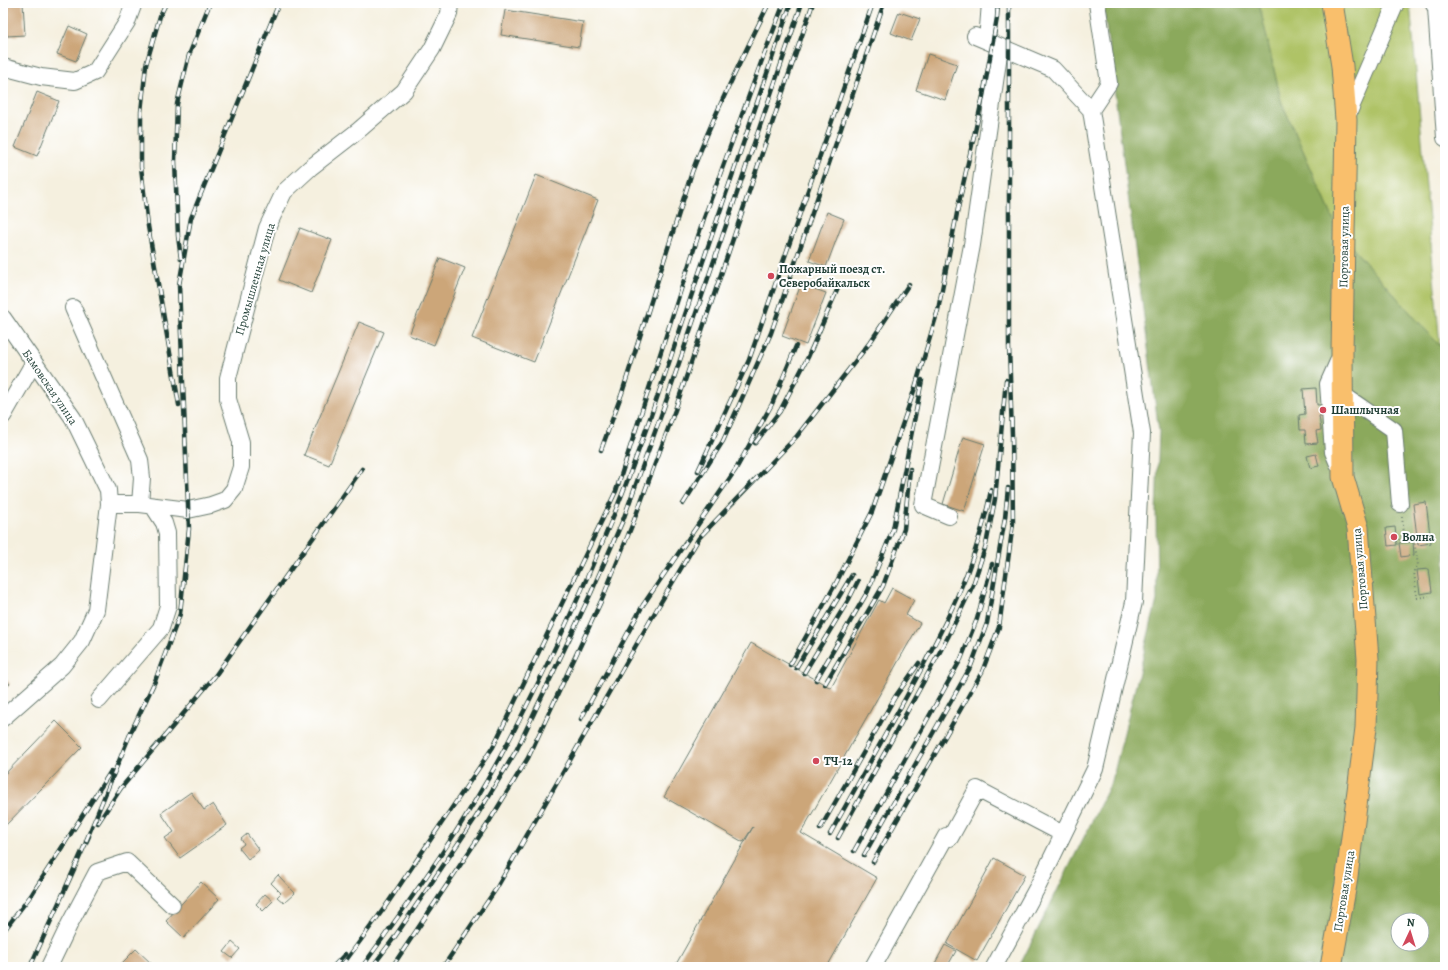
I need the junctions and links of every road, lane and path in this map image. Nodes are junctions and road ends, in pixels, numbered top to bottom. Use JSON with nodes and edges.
{"nodes":[{"id":1,"x":134,"y":3,"type":"edge"},
{"id":2,"x":450,"y":3,"type":"edge"},
{"id":3,"x":990,"y":3,"type":"edge"},
{"id":4,"x":1097,"y":3,"type":"edge"},
{"id":5,"x":1332,"y":3,"type":"edge"},
{"id":6,"x":1396,"y":3,"type":"edge"},
{"id":7,"x":1433,"y":3,"type":"edge"},
{"id":8,"x":987,"y":41,"type":"junction"},
{"id":9,"x":3,"y":67,"type":"edge"},
{"id":10,"x":1091,"y":110,"type":"junction"},
{"id":11,"x":1346,"y":120,"type":"junction"},
{"id":12,"x":1445,"y":138,"type":"edge"},
{"id":13,"x":73,"y":308,"type":"dead end"},
{"id":14,"x":3,"y":318,"type":"edge"},
{"id":15,"x":1342,"y":352,"type":"junction"},
{"id":16,"x":34,"y":362,"type":"junction"},
{"id":17,"x":1342,"y":394,"type":"junction"},
{"id":18,"x":3,"y":416,"type":"edge"},
{"id":19,"x":1343,"y":477,"type":"junction"},
{"id":20,"x":110,"y":504,"type":"junction"},
{"id":21,"x":1400,"y":504,"type":"joint"},
{"id":22,"x":146,"y":505,"type":"junction"},
{"id":23,"x":949,"y":516,"type":"dead end"},
{"id":24,"x":1404,"y":533,"type":"junction"},
{"id":25,"x":1399,"y":540,"type":"dead end"},
{"id":26,"x":1429,"y":596,"type":"dead end"},
{"id":27,"x":98,"y":700,"type":"dead end"},
{"id":28,"x":3,"y":718,"type":"edge"},
{"id":29,"x":1063,"y":834,"type":"junction"},
{"id":30,"x":172,"y":904,"type":"dead end"},
{"id":31,"x":49,"y":967,"type":"edge"},
{"id":32,"x":873,"y":967,"type":"edge"},
{"id":33,"x":994,"y":967,"type":"edge"},
{"id":34,"x":1331,"y":967,"type":"edge"}],
"edges":[{"from":1,"to":9,"type":"street"},
{"from":2,"to":22,"type":"street","name":"Промышленная улица"},
{"from":3,"to":8,"type":"street"},
{"from":4,"to":10,"type":"street"},
{"from":5,"to":11,"type":"main road","name":"Портовая улица"},
{"from":6,"to":11,"type":"street"},
{"from":7,"to":12,"type":"street"},
{"from":8,"to":10,"type":"street"},
{"from":8,"to":23,"type":"street"},
{"from":10,"to":29,"type":"street"},
{"from":11,"to":15,"type":"main road","name":"Портовая улица"},
{"from":13,"to":22,"type":"street"},
{"from":14,"to":16,"type":"street","name":"Бамовская улица"},
{"from":15,"to":17,"type":"main road","name":"Портовая улица"},
{"from":15,"to":19,"type":"street"},
{"from":16,"to":18,"type":"street"},
{"from":16,"to":20,"type":"street","name":"Бамовская улица"},
{"from":17,"to":19,"type":"main road","name":"Портовая улица"},
{"from":17,"to":21,"type":"street"},
{"from":19,"to":34,"type":"main road","name":"Портовая улица"},
{"from":20,"to":22,"type":"street","name":"Промышленная улица"},
{"from":20,"to":28,"type":"street"},
{"from":21,"to":24,"type":"path"},
{"from":22,"to":27,"type":"street"},
{"from":24,"to":25,"type":"path"},
{"from":24,"to":26,"type":"path"},
{"from":29,"to":32,"type":"street"},
{"from":29,"to":33,"type":"street"},
{"from":30,"to":31,"type":"street"}]}
